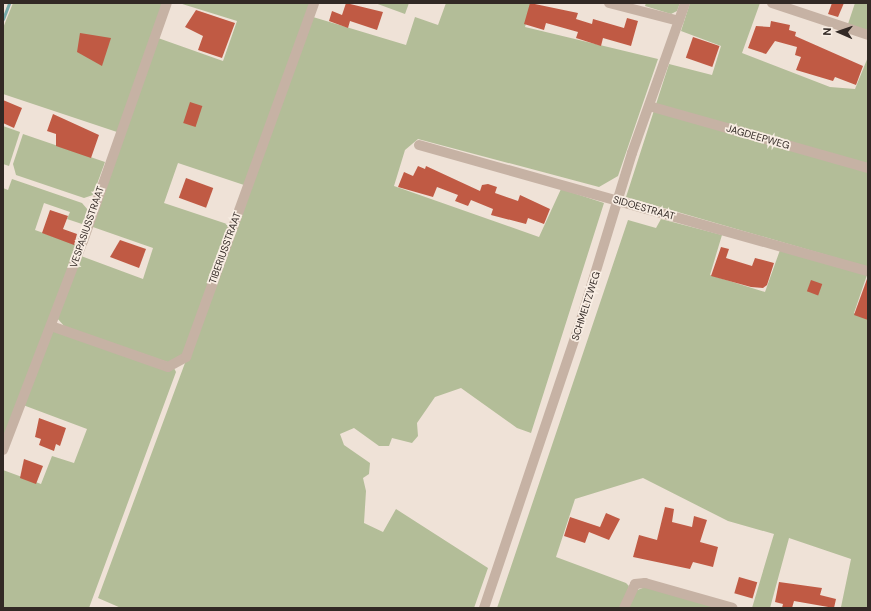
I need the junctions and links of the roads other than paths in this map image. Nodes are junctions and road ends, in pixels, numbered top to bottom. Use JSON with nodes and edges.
{"nodes":[{"id":1,"x":167,"y":3,"type":"edge"},
{"id":2,"x":314,"y":3,"type":"edge"},
{"id":3,"x":609,"y":3,"type":"edge"},
{"id":4,"x":685,"y":3,"type":"edge"},
{"id":5,"x":772,"y":3,"type":"edge"},
{"id":6,"x":679,"y":21,"type":"junction"},
{"id":7,"x":868,"y":35,"type":"edge"},
{"id":8,"x":649,"y":106,"type":"junction"},
{"id":9,"x":419,"y":145,"type":"dead end"},
{"id":10,"x":868,"y":168,"type":"edge"},
{"id":11,"x":618,"y":201,"type":"junction"},
{"id":12,"x":868,"y":271,"type":"edge"},
{"id":13,"x":51,"y":326,"type":"junction"},
{"id":14,"x":3,"y":450,"type":"edge"},
{"id":15,"x":484,"y":608,"type":"edge"},
{"id":16,"x":624,"y":608,"type":"edge"},
{"id":17,"x":733,"y":608,"type":"edge"}],
"edges":[{"from":1,"to":13,"type":"street","name":"VESPASIUSSTRAAT"},
{"from":2,"to":13,"type":"street","name":"TIBERIUSSTRAAT"},
{"from":3,"to":6,"type":"street"},
{"from":4,"to":6,"type":"street","name":"SCHMELTZWEG"},
{"from":5,"to":7,"type":"street"},
{"from":6,"to":8,"type":"street","name":"SCHMELTZWEG"},
{"from":8,"to":10,"type":"street","name":"JAGDEEPWEG"},
{"from":8,"to":11,"type":"street","name":"SCHMELTZWEG"},
{"from":9,"to":11,"type":"street","name":"SIDOESTRAAT"},
{"from":11,"to":12,"type":"street","name":"SIDOESTRAAT"},
{"from":11,"to":15,"type":"street","name":"SCHMELTZWEG"},
{"from":13,"to":14,"type":"street","name":"VESPASIUSSTRAAT"},
{"from":16,"to":17,"type":"street"}]}
